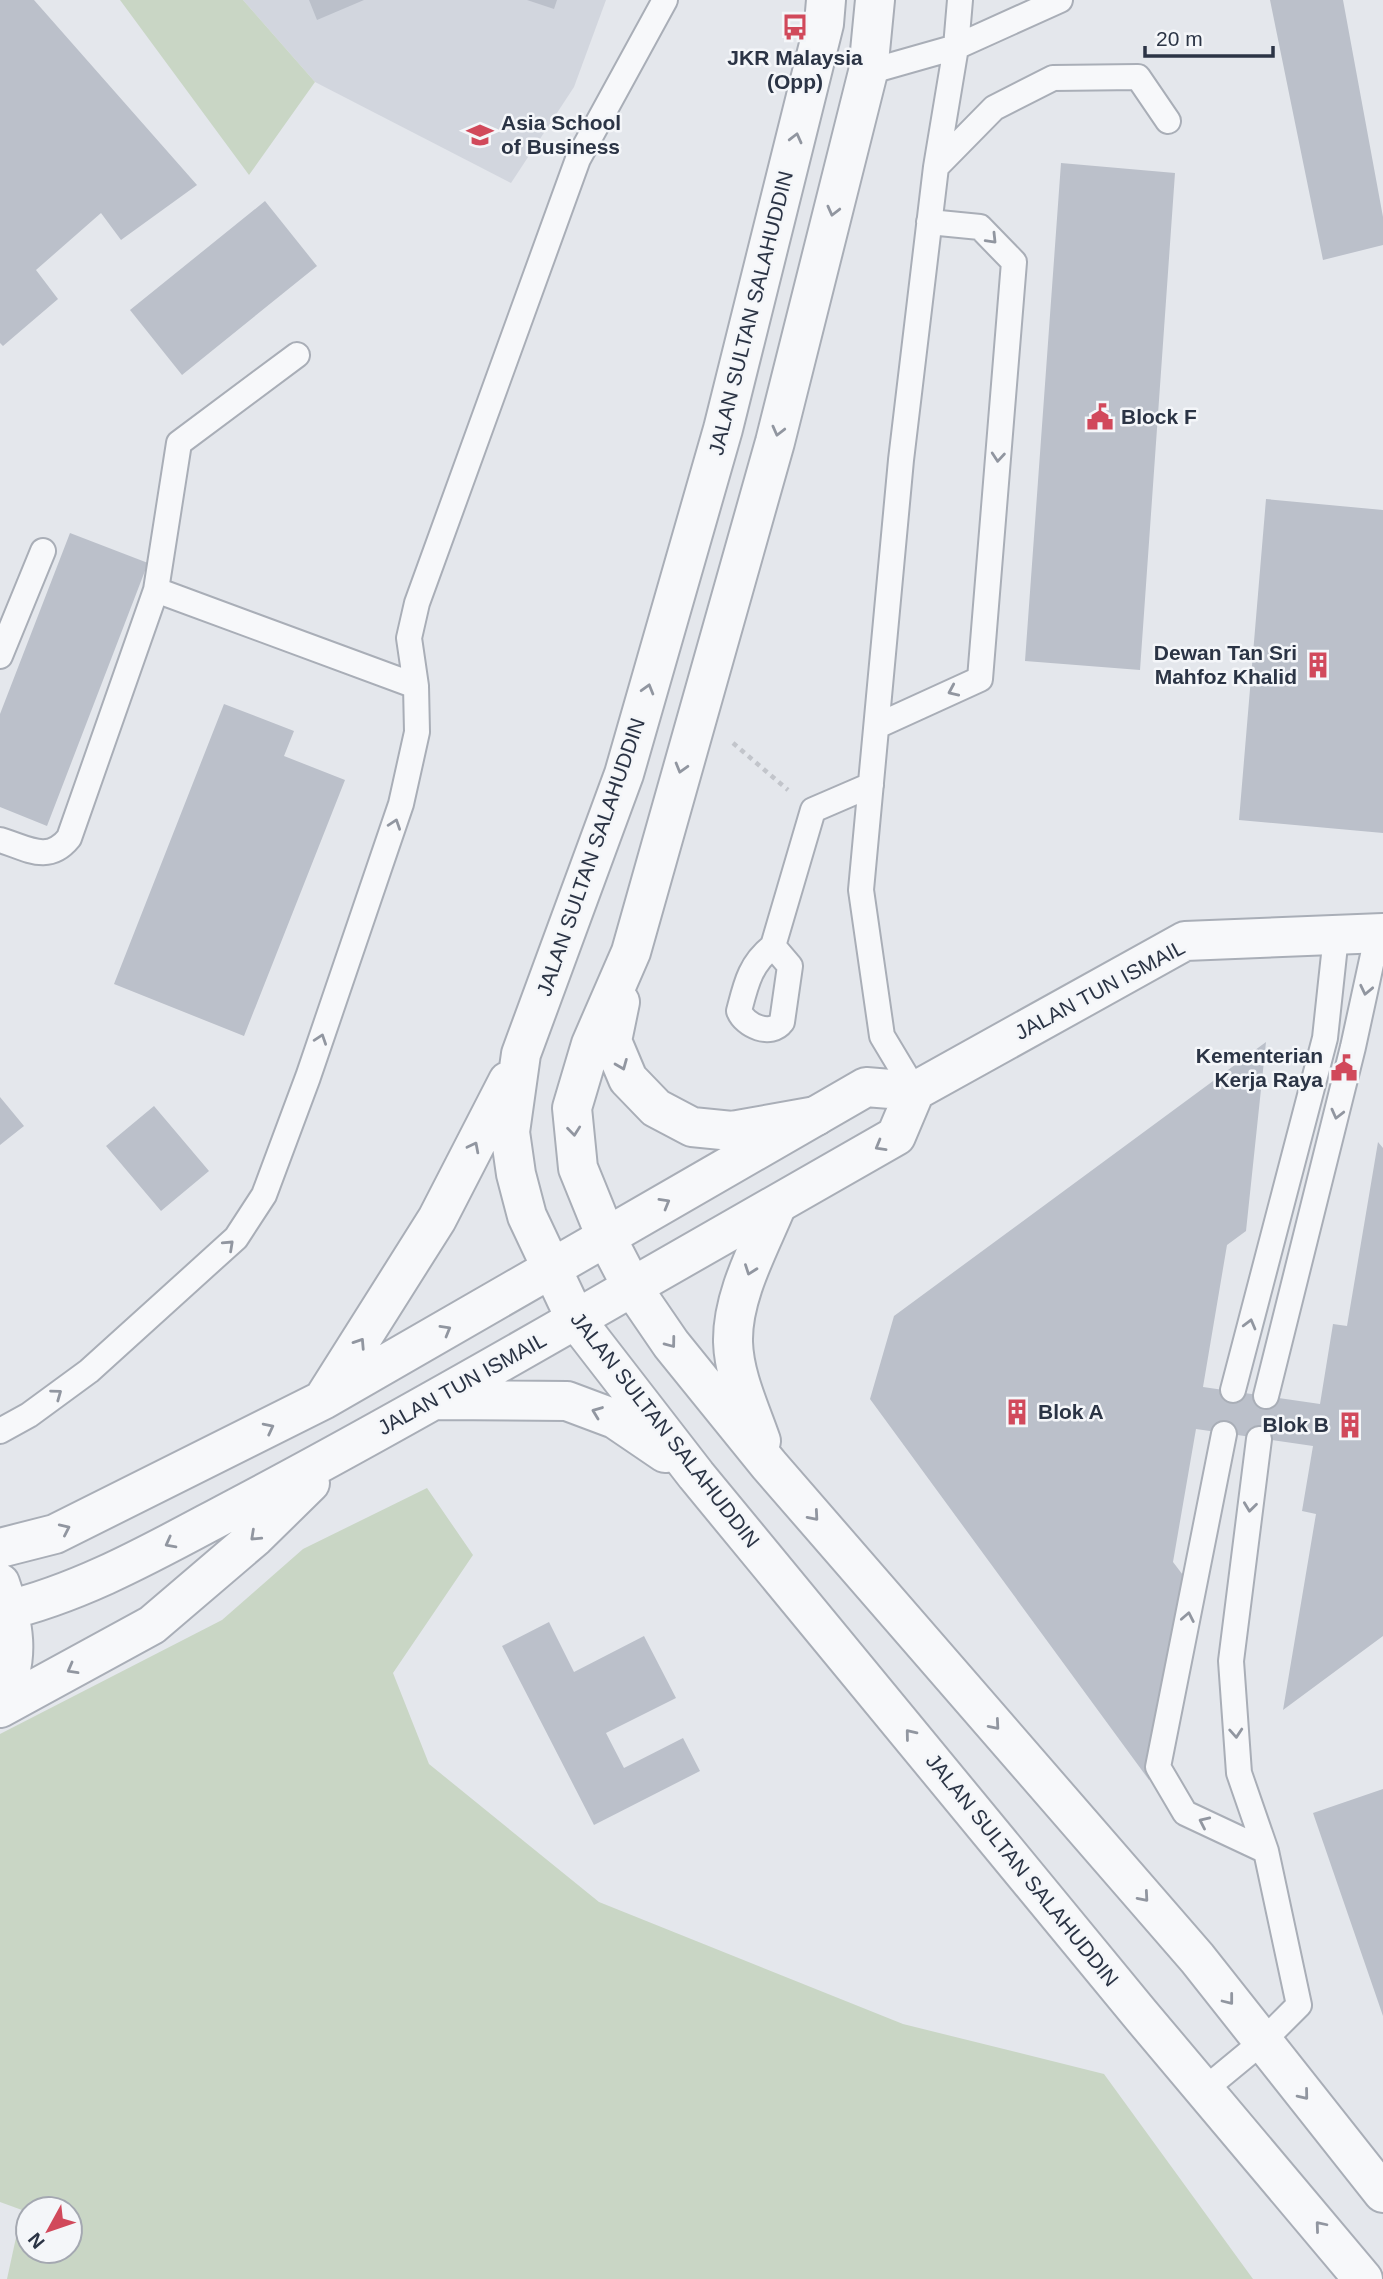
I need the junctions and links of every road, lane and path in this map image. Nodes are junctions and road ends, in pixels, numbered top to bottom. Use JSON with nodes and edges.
{"nodes":[{"id":1,"x":665,"y":0,"type":"edge"},
{"id":2,"x":826,"y":0,"type":"edge"},
{"id":3,"x":875,"y":0,"type":"edge"},
{"id":4,"x":960,"y":0,"type":"edge"},
{"id":5,"x":1060,"y":0,"type":"edge"},
{"id":6,"x":956,"y":47,"type":"junction"},
{"id":7,"x":868,"y":72,"type":"junction"},
{"id":8,"x":1168,"y":121,"type":"dead end"},
{"id":9,"x":936,"y":167,"type":"junction"},
{"id":10,"x":929,"y":222,"type":"junction"},
{"id":11,"x":298,"y":355,"type":"dead end"},
{"id":12,"x":43,"y":551,"type":"dead end"},
{"id":13,"x":156,"y":590,"type":"junction"},
{"id":14,"x":0,"y":656,"type":"edge"},
{"id":15,"x":416,"y":686,"type":"junction"},
{"id":16,"x":697,"y":713,"type":"junction"},
{"id":17,"x":877,"y":726,"type":"junction"},
{"id":18,"x":871,"y":785,"type":"junction"},
{"id":19,"x":813,"y":810,"type":"junction"},
{"id":20,"x":0,"y":840,"type":"edge"},
{"id":21,"x":1381,"y":932,"type":"edge"},
{"id":22,"x":1336,"y":936,"type":"junction"},
{"id":23,"x":773,"y":946,"type":"dead end"},
{"id":24,"x":631,"y":952,"type":"junction"},
{"id":25,"x":521,"y":1054,"type":"junction"},
{"id":26,"x":915,"y":1091,"type":"junction"},
{"id":27,"x":816,"y":1116,"type":"junction"},
{"id":28,"x":776,"y":1207,"type":"junction"},
{"id":29,"x":606,"y":1237,"type":"junction"},
{"id":30,"x":551,"y":1269,"type":"junction"},
{"id":31,"x":632,"y":1287,"type":"junction"},
{"id":32,"x":576,"y":1320,"type":"junction"},
{"id":33,"x":1233,"y":1390,"type":"dead end"},
{"id":34,"x":1266,"y":1396,"type":"dead end"},
{"id":35,"x":323,"y":1400,"type":"junction"},
{"id":36,"x":433,"y":1400,"type":"junction"},
{"id":37,"x":0,"y":1431,"type":"edge"},
{"id":38,"x":1224,"y":1434,"type":"dead end"},
{"id":39,"x":1259,"y":1439,"type":"dead end"},
{"id":40,"x":339,"y":1454,"type":"junction"},
{"id":41,"x":769,"y":1465,"type":"junction"},
{"id":42,"x":696,"y":1475,"type":"junction"},
{"id":43,"x":0,"y":1548,"type":"edge"},
{"id":44,"x":3,"y":1602,"type":"edge"},
{"id":45,"x":0,"y":1696,"type":"edge"},
{"id":46,"x":0,"y":1708,"type":"edge"},
{"id":47,"x":1266,"y":1851,"type":"junction"},
{"id":48,"x":1262,"y":2042,"type":"junction"},
{"id":49,"x":1205,"y":2089,"type":"junction"},
{"id":50,"x":1383,"y":2193,"type":"edge"},
{"id":51,"x":1363,"y":2279,"type":"edge"}],
"edges":[{"from":1,"to":15,"type":"lane"},
{"from":25,"to":2,"type":"street","name":"JALAN SULTAN SALAHUDDIN","one_way":true},
{"from":3,"to":7,"type":"street"},
{"from":4,"to":6,"type":"lane"},
{"from":5,"to":6,"type":"lane"},
{"from":6,"to":7,"type":"lane"},
{"from":6,"to":9,"type":"lane"},
{"from":7,"to":16,"type":"street","one_way":true},
{"from":8,"to":9,"type":"lane"},
{"from":9,"to":10,"type":"lane"},
{"from":10,"to":17,"type":"lane"},
{"from":10,"to":17,"type":"lane","one_way":true},
{"from":11,"to":13,"type":"lane"},
{"from":12,"to":14,"type":"lane"},
{"from":13,"to":15,"type":"lane"},
{"from":13,"to":20,"type":"lane"},
{"from":37,"to":15,"type":"lane","one_way":true},
{"from":16,"to":19,"type":"path"},
{"from":16,"to":24,"type":"street","one_way":true},
{"from":17,"to":18,"type":"lane"},
{"from":18,"to":19,"type":"lane"},
{"from":18,"to":26,"type":"lane"},
{"from":19,"to":23,"type":"lane"},
{"from":21,"to":22,"type":"street","name":"JALAN TUN ISMAIL"},
{"from":21,"to":34,"type":"lane","one_way":true},
{"from":22,"to":26,"type":"street","name":"JALAN TUN ISMAIL"},
{"from":33,"to":22,"type":"lane","one_way":true},
{"from":24,"to":27,"type":"street","one_way":true},
{"from":24,"to":29,"type":"street","one_way":true},
{"from":25,"to":30,"type":"street","name":"JALAN SULTAN SALAHUDDIN"},
{"from":35,"to":25,"type":"street","one_way":true},
{"from":26,"to":27,"type":"street"},
{"from":26,"to":28,"type":"street","name":"JALAN TUN ISMAIL","one_way":true},
{"from":29,"to":27,"type":"street","one_way":true},
{"from":28,"to":31,"type":"street","name":"JALAN TUN ISMAIL"},
{"from":28,"to":41,"type":"street","one_way":true},
{"from":29,"to":30,"type":"street"},
{"from":29,"to":31,"type":"street"},
{"from":30,"to":32,"type":"street","name":"JALAN SULTAN SALAHUDDIN"},
{"from":35,"to":30,"type":"street","one_way":true},
{"from":31,"to":32,"type":"street","name":"JALAN TUN ISMAIL"},
{"from":31,"to":41,"type":"street","one_way":true},
{"from":32,"to":36,"type":"street","name":"JALAN TUN ISMAIL"},
{"from":32,"to":42,"type":"street","name":"JALAN SULTAN SALAHUDDIN"},
{"from":43,"to":35,"type":"street","one_way":true},
{"from":36,"to":40,"type":"street","name":"JALAN TUN ISMAIL"},
{"from":42,"to":36,"type":"street","one_way":true},
{"from":47,"to":38,"type":"lane","one_way":true},
{"from":39,"to":47,"type":"lane","one_way":true},
{"from":40,"to":44,"type":"street","name":"JALAN TUN ISMAIL","one_way":true},
{"from":40,"to":46,"type":"street","one_way":true},
{"from":41,"to":48,"type":"street","one_way":true},
{"from":49,"to":42,"type":"street","name":"JALAN SULTAN SALAHUDDIN","one_way":true},
{"from":44,"to":45,"type":"street","name":"JALAN TUN ISMAIL"},
{"from":47,"to":48,"type":"lane"},
{"from":48,"to":49,"type":"lane"},
{"from":48,"to":50,"type":"street","one_way":true},
{"from":51,"to":49,"type":"street","name":"JALAN SULTAN SALAHUDDIN","one_way":true}]}
